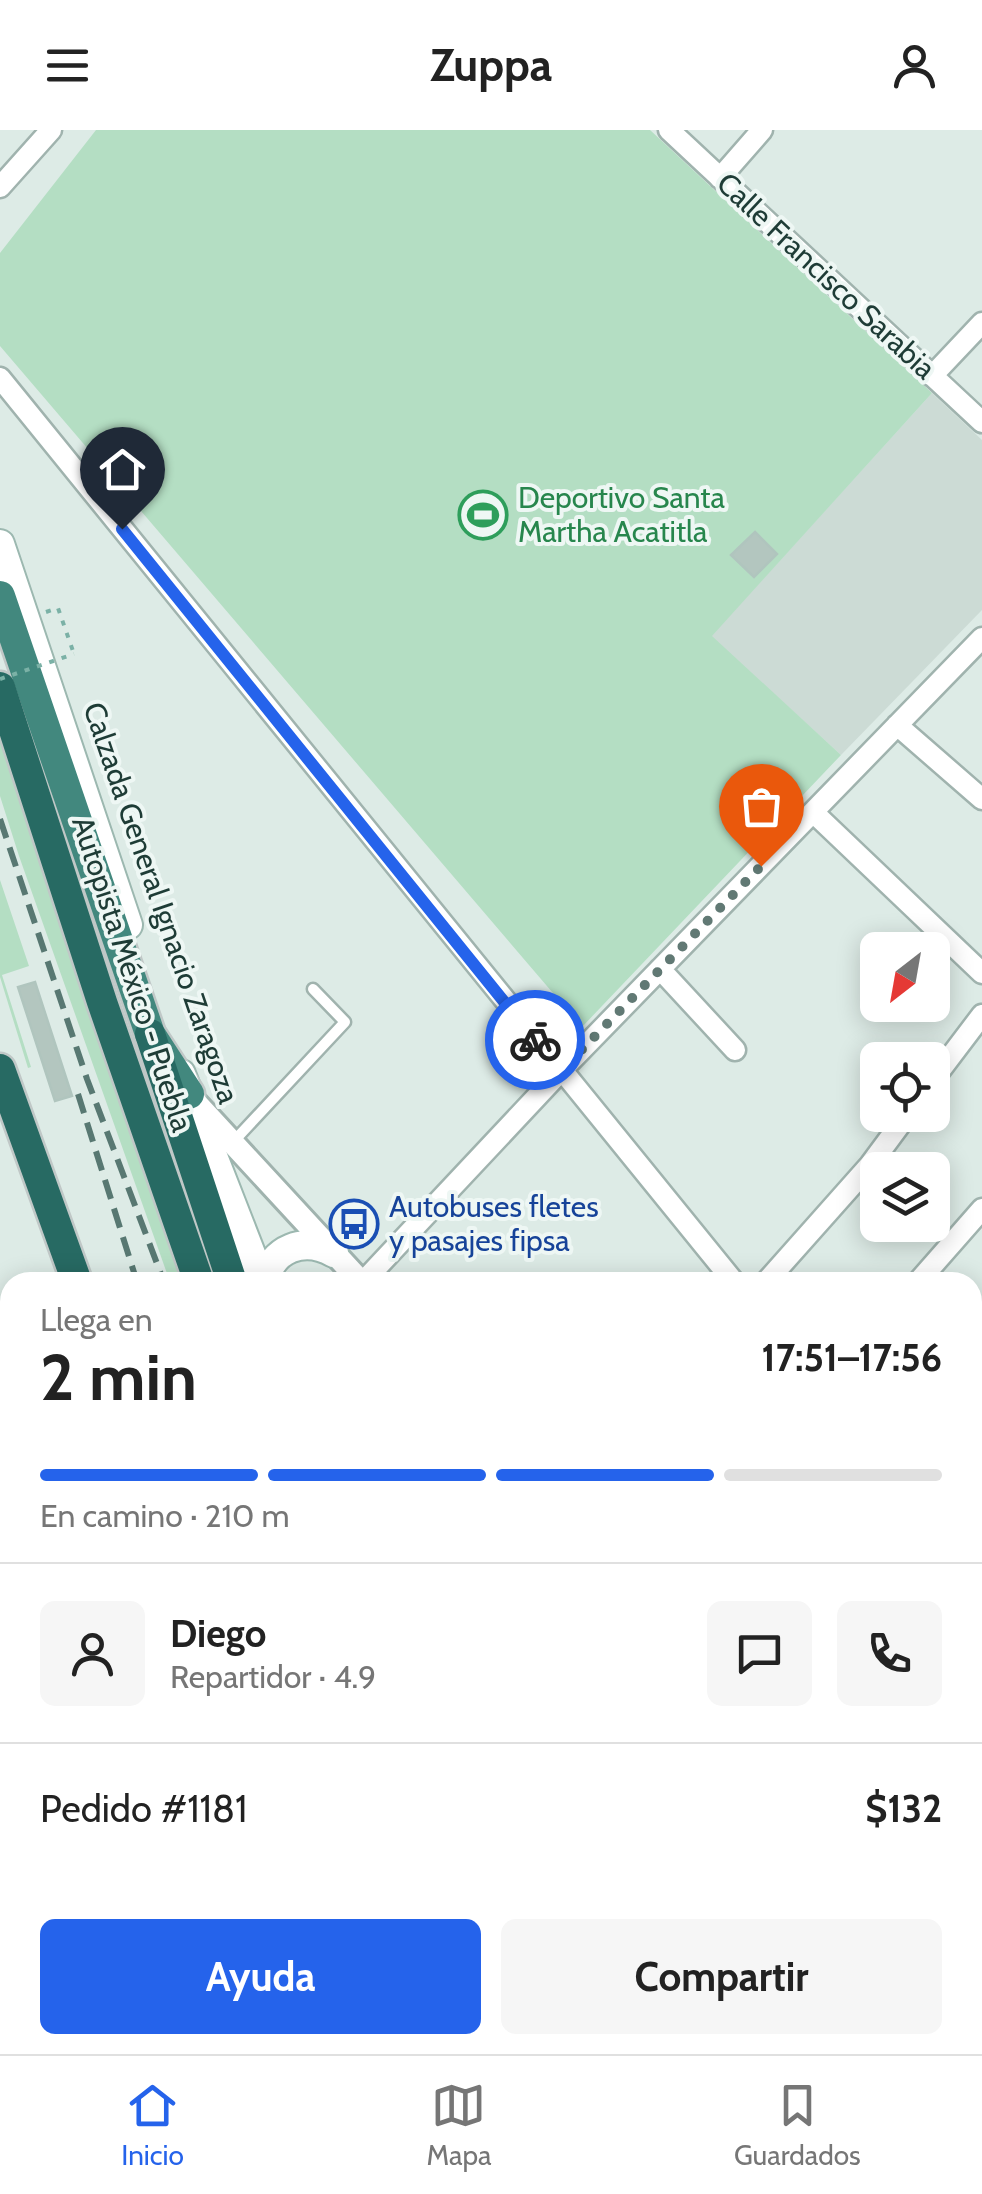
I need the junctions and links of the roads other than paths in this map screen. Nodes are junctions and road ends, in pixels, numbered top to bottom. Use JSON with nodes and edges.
{"nodes":[{"id":1,"x":51,"y":130,"type":"edge"},
{"id":2,"x":669,"y":130,"type":"edge"},
{"id":3,"x":762,"y":130,"type":"edge"},
{"id":4,"x":720,"y":178,"type":"junction"},
{"id":5,"x":0,"y":187,"type":"edge"},
{"id":6,"x":982,"y":323,"type":"edge"},
{"id":7,"x":932,"y":376,"type":"junction"},
{"id":8,"x":0,"y":378,"type":"edge"},
{"id":9,"x":982,"y":422,"type":"edge"},
{"id":10,"x":0,"y":544,"type":"edge"},
{"id":11,"x":0,"y":596,"type":"edge"},
{"id":12,"x":982,"y":638,"type":"edge"},
{"id":13,"x":0,"y":687,"type":"edge"},
{"id":14,"x":897,"y":726,"type":"junction"},
{"id":15,"x":982,"y":799,"type":"edge"},
{"id":16,"x":814,"y":813,"type":"junction"},
{"id":17,"x":660,"y":969,"type":"junction"},
{"id":18,"x":982,"y":973,"type":"edge"},
{"id":19,"x":313,"y":989,"type":"dead end"},
{"id":20,"x":982,"y":1015,"type":"edge"},
{"id":21,"x":150,"y":1034,"type":"junction"},
{"id":22,"x":735,"y":1050,"type":"dead end"},
{"id":23,"x":950,"y":1057,"type":"edge"},
{"id":24,"x":0,"y":1069,"type":"edge"},
{"id":25,"x":560,"y":1072,"type":"junction"},
{"id":26,"x":188,"y":1094,"type":"junction"},
{"id":27,"x":895,"y":1132,"type":"edge"},
{"id":28,"x":233,"y":1142,"type":"junction"},
{"id":29,"x":982,"y":1209,"type":"edge"},
{"id":30,"x":334,"y":1253,"type":"junction"},
{"id":31,"x":73,"y":1272,"type":"edge"},
{"id":32,"x":196,"y":1272,"type":"edge"},
{"id":33,"x":229,"y":1272,"type":"edge"},
{"id":34,"x":259,"y":1272,"type":"edge"},
{"id":35,"x":268,"y":1272,"type":"edge"},
{"id":36,"x":352,"y":1272,"type":"edge"},
{"id":37,"x":371,"y":1272,"type":"edge"},
{"id":38,"x":726,"y":1272,"type":"edge"},
{"id":39,"x":775,"y":1272,"type":"edge"},
{"id":40,"x":927,"y":1272,"type":"edge"}],
"edges":[{"from":1,"to":5,"type":"street"},
{"from":2,"to":4,"type":"street","name":"Calle Francisco Sarabia"},
{"from":3,"to":4,"type":"street"},
{"from":4,"to":7,"type":"street","name":"Calle Francisco Sarabia"},
{"from":6,"to":7,"type":"street"},
{"from":7,"to":9,"type":"street","name":"Calle Francisco Sarabia"},
{"from":8,"to":25,"type":"street"},
{"from":10,"to":26,"type":"main road","name":"Calzada General Ignacio Zaragoza"},
{"from":11,"to":21,"type":"highway","name":"Calzada General Ignacio Zaragoza"},
{"from":12,"to":14,"type":"street"},
{"from":13,"to":32,"type":"highway","name":"Autopista México - Puebla"},
{"from":14,"to":15,"type":"street"},
{"from":14,"to":16,"type":"street"},
{"from":16,"to":17,"type":"street"},
{"from":16,"to":18,"type":"street"},
{"from":17,"to":22,"type":"street"},
{"from":17,"to":25,"type":"street"},
{"from":19,"to":28,"type":"lane"},
{"from":20,"to":23,"type":"street"},
{"from":21,"to":26,"type":"highway","name":"Calzada General Ignacio Zaragoza"},
{"from":21,"to":33,"type":"highway"},
{"from":24,"to":31,"type":"highway"},
{"from":25,"to":37,"type":"street"},
{"from":25,"to":38,"type":"street"},
{"from":26,"to":28,"type":"street"},
{"from":26,"to":34,"type":"main road","name":"Calzada General Ignacio Zaragoza"},
{"from":27,"to":39,"type":"street"},
{"from":28,"to":30,"type":"street"},
{"from":29,"to":40,"type":"street"},
{"from":30,"to":35,"type":"main road"},
{"from":30,"to":36,"type":"street"}]}
